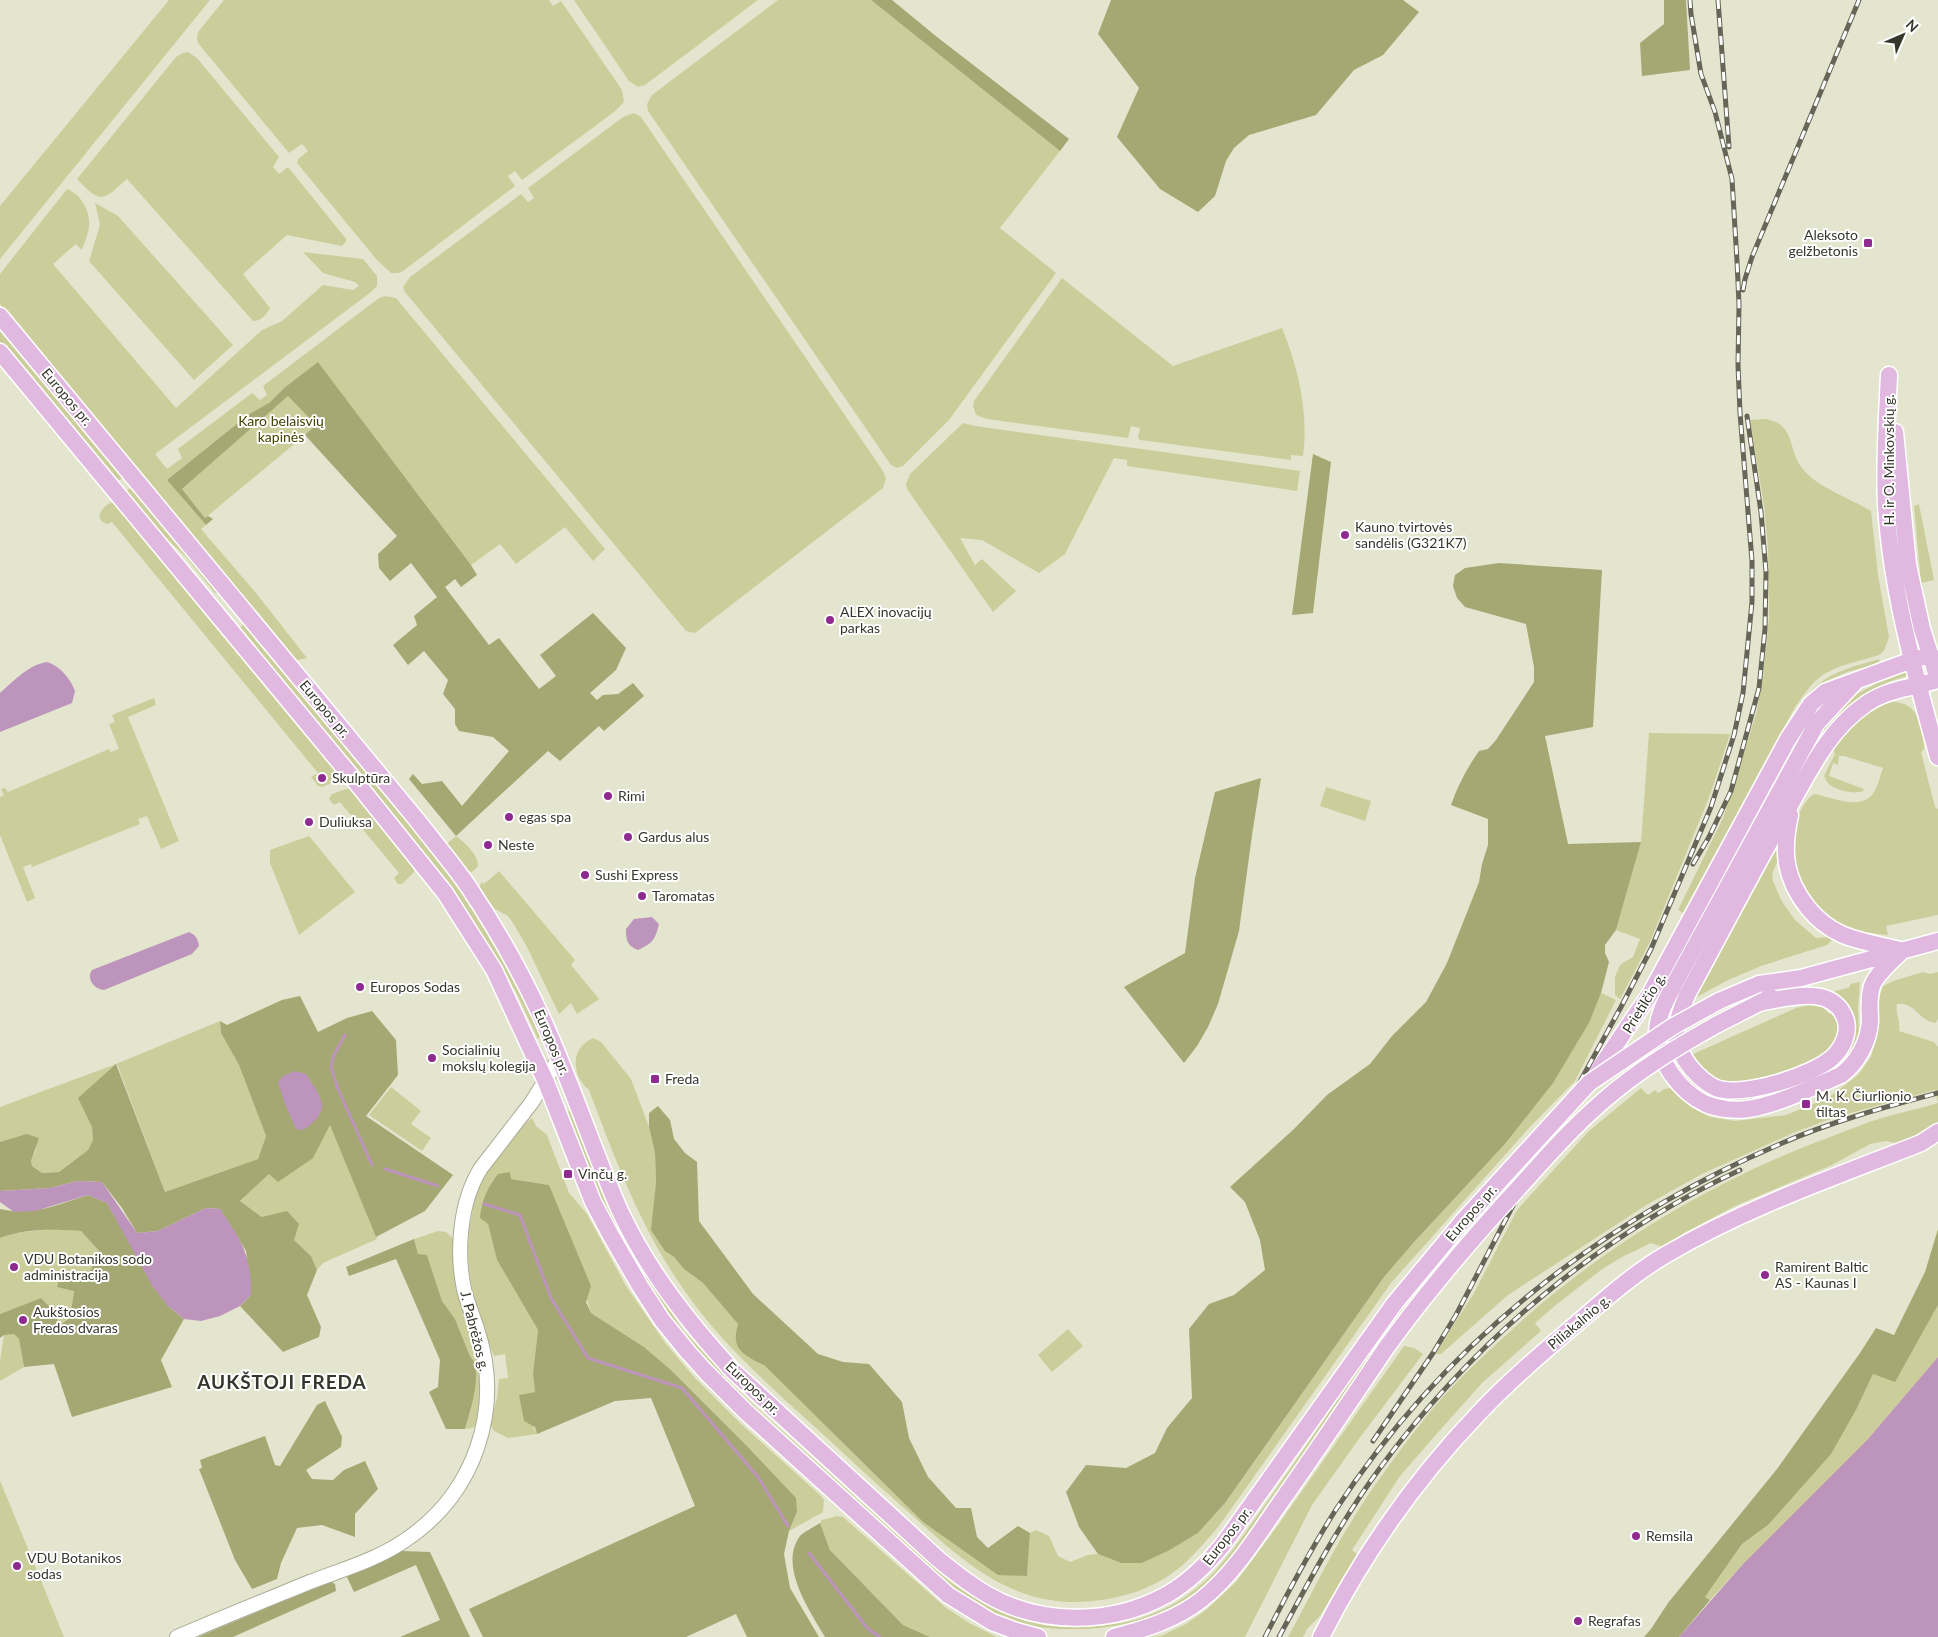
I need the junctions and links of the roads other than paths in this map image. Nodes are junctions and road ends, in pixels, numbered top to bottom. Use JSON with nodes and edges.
{"nodes":[{"id":1,"x":0,"y":316,"type":"edge"},
{"id":2,"x":0,"y":352,"type":"edge"},
{"id":3,"x":133,"y":476,"type":"junction"},
{"id":4,"x":116,"y":491,"type":"junction"},
{"id":5,"x":232,"y":596,"type":"junction"},
{"id":6,"x":206,"y":601,"type":"junction"},
{"id":7,"x":1931,"y":655,"type":"junction"},
{"id":8,"x":1912,"y":660,"type":"junction"},
{"id":9,"x":1938,"y":679,"type":"edge"},
{"id":10,"x":1855,"y":682,"type":"junction"},
{"id":11,"x":1919,"y":686,"type":"junction"},
{"id":12,"x":1938,"y":757,"type":"edge"},
{"id":13,"x":1793,"y":800,"type":"junction"},
{"id":14,"x":1932,"y":943,"type":"edge"},
{"id":15,"x":1902,"y":950,"type":"junction"},
{"id":16,"x":1801,"y":978,"type":"junction"},
{"id":17,"x":1763,"y":1002,"type":"junction"},
{"id":18,"x":560,"y":1058,"type":"junction"},
{"id":19,"x":546,"y":1082,"type":"junction"},
{"id":20,"x":1589,"y":1083,"type":"junction"},
{"id":21,"x":1938,"y":1132,"type":"edge"},
{"id":22,"x":177,"y":1637,"type":"edge"},
{"id":23,"x":1038,"y":1637,"type":"edge"},
{"id":24,"x":1114,"y":1637,"type":"edge"},
{"id":25,"x":1321,"y":1637,"type":"edge"}],
"edges":[{"from":1,"to":3,"type":"main road","name":"Europos pr."},
{"from":2,"to":4,"type":"main road","name":"Europos pr."},
{"from":3,"to":4,"type":"main road"},
{"from":3,"to":5,"type":"main road","name":"Europos pr."},
{"from":4,"to":6,"type":"main road","name":"Europos pr."},
{"from":5,"to":6,"type":"main road"},
{"from":5,"to":18,"type":"main road","name":"Europos pr."},
{"from":6,"to":19,"type":"main road","name":"Europos pr."},
{"from":7,"to":8,"type":"main road","name":"Prietilčio g."},
{"from":7,"to":8,"type":"main road","name":"H. ir O. Minkovskių g."},
{"from":7,"to":9,"type":"main road","name":"H. ir O. Minkovskių g."},
{"from":8,"to":10,"type":"main road","name":"Prietilčio g."},
{"from":8,"to":11,"type":"main road","name":"H. ir O. Minkovskių g."},
{"from":9,"to":11,"type":"main road"},
{"from":10,"to":15,"type":"main road"},
{"from":10,"to":20,"type":"main road","name":"Prietilčio g."},
{"from":11,"to":12,"type":"main road","name":"H. ir O. Minkovskių g."},
{"from":11,"to":13,"type":"main road"},
{"from":13,"to":15,"type":"main road"},
{"from":13,"to":17,"type":"main road"},
{"from":14,"to":15,"type":"main road"},
{"from":15,"to":16,"type":"main road"},
{"from":16,"to":17,"type":"main road"},
{"from":16,"to":20,"type":"main road","name":"Europos pr.","bridge":true},
{"from":17,"to":24,"type":"main road","name":"Europos pr.","bridge":true},
{"from":18,"to":19,"type":"street","name":"J. Pabrėžos g."},
{"from":18,"to":20,"type":"main road","name":"Europos pr.","bridge":true},
{"from":19,"to":22,"type":"street","name":"J. Pabrėžos g."},
{"from":19,"to":23,"type":"main road","name":"Europos pr."},
{"from":21,"to":25,"type":"main road","name":"Piliakalnio g."}]}
